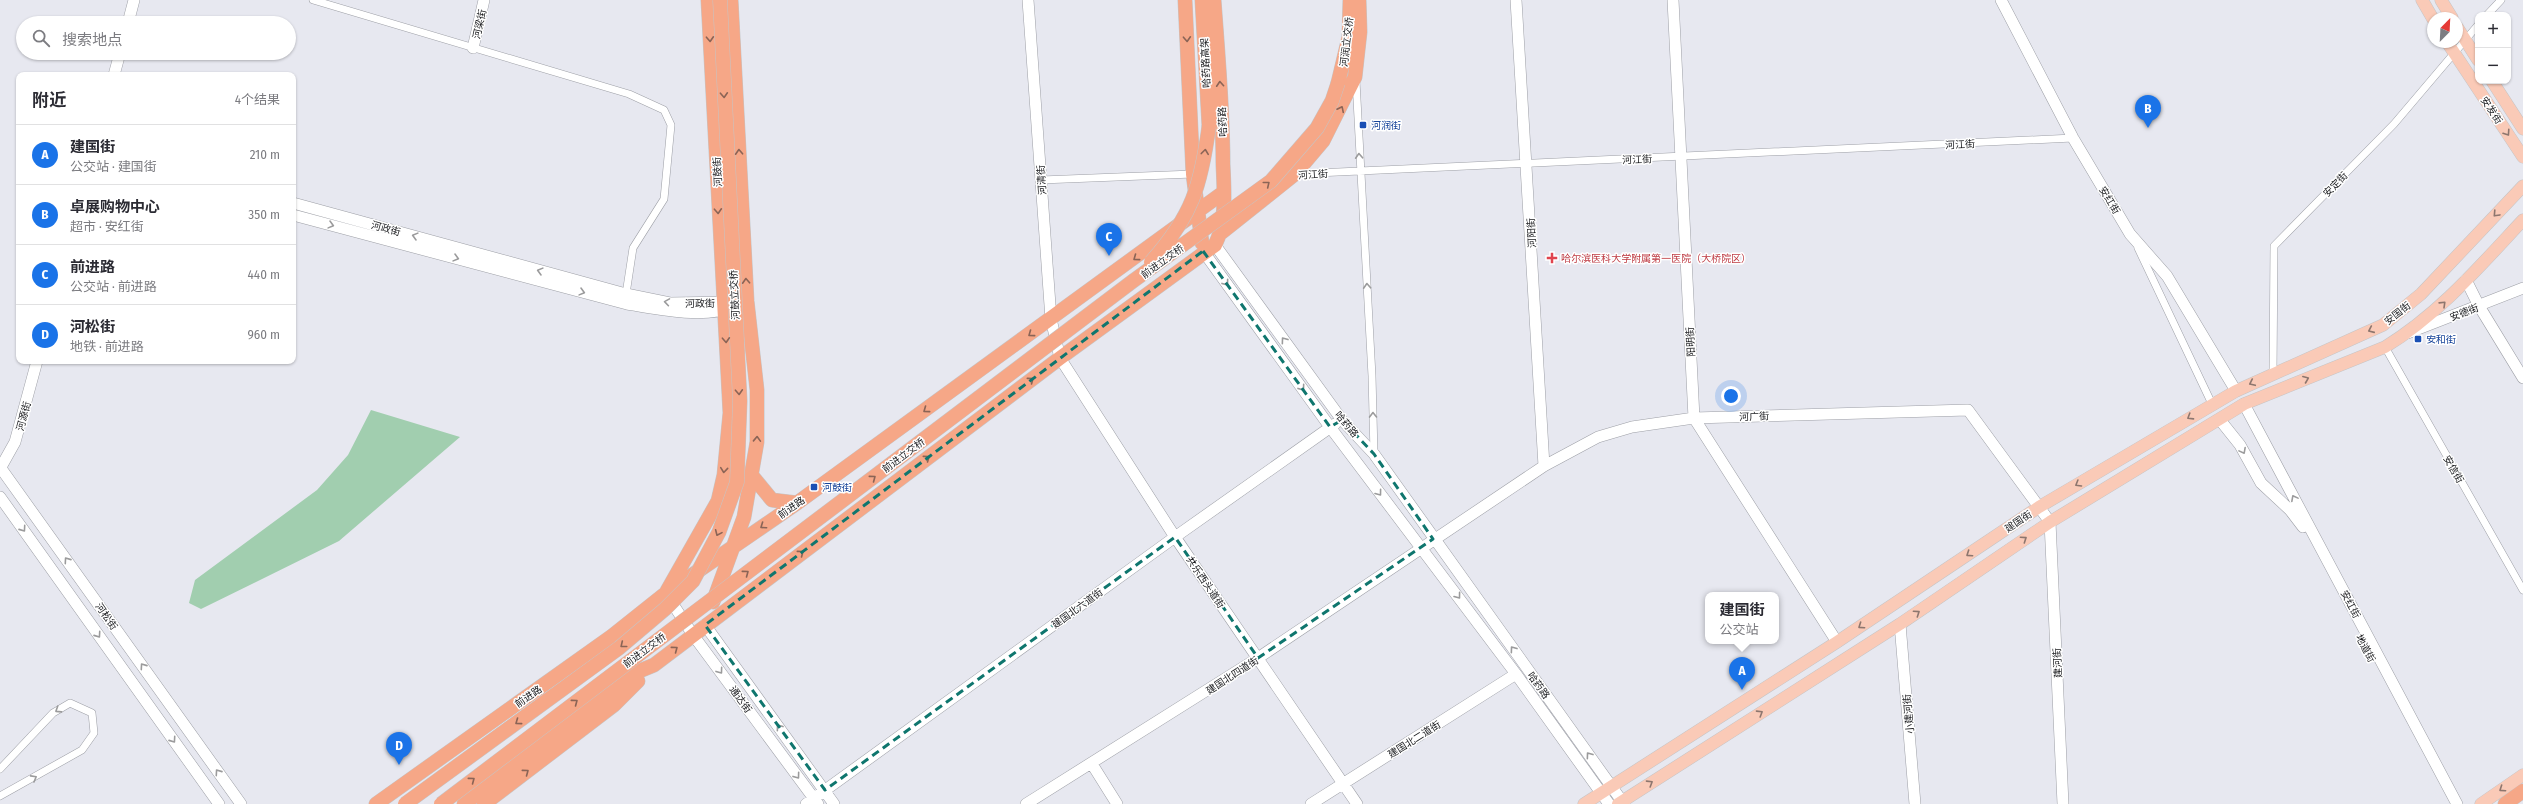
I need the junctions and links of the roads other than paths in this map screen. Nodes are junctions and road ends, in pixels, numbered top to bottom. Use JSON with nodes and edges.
{"nodes":[{"id":1,"x":134,"y":0,"type":"edge"},
{"id":2,"x":314,"y":0,"type":"edge"},
{"id":3,"x":484,"y":0,"type":"edge"},
{"id":4,"x":708,"y":0,"type":"edge"},
{"id":5,"x":720,"y":0,"type":"edge"},
{"id":6,"x":731,"y":0,"type":"edge"},
{"id":7,"x":1028,"y":0,"type":"edge"},
{"id":8,"x":1185,"y":0,"type":"edge"},
{"id":9,"x":1202,"y":0,"type":"edge"},
{"id":10,"x":1214,"y":0,"type":"edge"},
{"id":11,"x":1350,"y":0,"type":"edge"},
{"id":12,"x":1359,"y":0,"type":"edge"},
{"id":13,"x":1516,"y":0,"type":"edge"},
{"id":14,"x":1673,"y":0,"type":"edge"},
{"id":15,"x":2001,"y":0,"type":"edge"},
{"id":16,"x":2422,"y":0,"type":"edge"},
{"id":17,"x":2441,"y":0,"type":"edge"},
{"id":18,"x":2501,"y":0,"type":"edge"},
{"id":19,"x":2429,"y":12,"type":"edge"},
{"id":20,"x":2448,"y":12,"type":"edge"},
{"id":21,"x":2490,"y":12,"type":"edge"},
{"id":22,"x":130,"y":16,"type":"edge"},
{"id":23,"x":2475,"y":28,"type":"edge"},
{"id":24,"x":2463,"y":36,"type":"edge"},
{"id":25,"x":2465,"y":39,"type":"junction"},
{"id":26,"x":473,"y":48,"type":"junction"},
{"id":27,"x":2451,"y":48,"type":"edge"},
{"id":28,"x":2454,"y":53,"type":"junction"},
{"id":29,"x":2475,"y":55,"type":"edge"},
{"id":30,"x":118,"y":60,"type":"edge"},
{"id":31,"x":115,"y":72,"type":"edge"},
{"id":32,"x":1355,"y":77,"type":"junction"},
{"id":33,"x":1338,"y":83,"type":"joint"},
{"id":34,"x":2494,"y":84,"type":"edge"},
{"id":35,"x":2523,"y":129,"type":"edge"},
{"id":36,"x":2073,"y":138,"type":"junction"},
{"id":37,"x":2523,"y":157,"type":"edge"},
{"id":38,"x":1679,"y":158,"type":"junction"},
{"id":39,"x":1527,"y":162,"type":"junction"},
{"id":40,"x":1360,"y":171,"type":"junction"},
{"id":41,"x":1193,"y":174,"type":"junction"},
{"id":42,"x":1294,"y":174,"type":"junction"},
{"id":43,"x":1041,"y":180,"type":"junction"},
{"id":44,"x":2523,"y":186,"type":"edge"},
{"id":45,"x":1224,"y":192,"type":"junction"},
{"id":46,"x":296,"y":203,"type":"edge"},
{"id":47,"x":1198,"y":211,"type":"junction"},
{"id":48,"x":296,"y":216,"type":"edge"},
{"id":49,"x":2523,"y":220,"type":"edge"},
{"id":50,"x":2130,"y":234,"type":"junction"},
{"id":51,"x":1213,"y":243,"type":"junction"},
{"id":52,"x":2466,"y":280,"type":"junction"},
{"id":53,"x":1133,"y":281,"type":"junction"},
{"id":54,"x":2523,"y":288,"type":"edge"},
{"id":55,"x":626,"y":294,"type":"junction"},
{"id":56,"x":747,"y":300,"type":"junction"},
{"id":57,"x":2479,"y":306,"type":"junction"},
{"id":58,"x":723,"y":307,"type":"junction"},
{"id":59,"x":1051,"y":319,"type":"junction"},
{"id":60,"x":2405,"y":335,"type":"junction"},
{"id":61,"x":2385,"y":347,"type":"junction"},
{"id":62,"x":1060,"y":358,"type":"junction"},
{"id":63,"x":36,"y":364,"type":"edge"},
{"id":64,"x":2273,"y":374,"type":"junction"},
{"id":65,"x":2523,"y":378,"type":"edge"},
{"id":66,"x":2236,"y":391,"type":"junction"},
{"id":67,"x":2212,"y":404,"type":"junction"},
{"id":68,"x":2244,"y":404,"type":"junction"},
{"id":69,"x":1694,"y":418,"type":"junction"},
{"id":70,"x":1342,"y":420,"type":"junction"},
{"id":71,"x":2220,"y":420,"type":"junction"},
{"id":72,"x":1330,"y":427,"type":"junction"},
{"id":73,"x":1374,"y":454,"type":"junction"},
{"id":74,"x":1544,"y":466,"type":"junction"},
{"id":75,"x":1,"y":467,"type":"edge"},
{"id":76,"x":753,"y":478,"type":"junction"},
{"id":77,"x":0,"y":497,"type":"edge"},
{"id":78,"x":797,"y":503,"type":"junction"},
{"id":79,"x":2039,"y":507,"type":"junction"},
{"id":80,"x":2050,"y":522,"type":"junction"},
{"id":81,"x":1175,"y":537,"type":"junction"},
{"id":82,"x":1433,"y":539,"type":"junction"},
{"id":83,"x":733,"y":547,"type":"junction"},
{"id":84,"x":1421,"y":548,"type":"junction"},
{"id":85,"x":693,"y":581,"type":"joint"},
{"id":86,"x":2523,"y":590,"type":"edge"},
{"id":87,"x":666,"y":593,"type":"junction"},
{"id":88,"x":1900,"y":624,"type":"junction"},
{"id":89,"x":705,"y":625,"type":"junction"},
{"id":90,"x":693,"y":635,"type":"junction"},
{"id":91,"x":1837,"y":642,"type":"junction"},
{"id":92,"x":1258,"y":658,"type":"junction"},
{"id":93,"x":654,"y":665,"type":"junction"},
{"id":94,"x":1516,"y":674,"type":"junction"},
{"id":95,"x":1092,"y":764,"type":"junction"},
{"id":96,"x":0,"y":769,"type":"edge"},
{"id":97,"x":2523,"y":775,"type":"edge"},
{"id":98,"x":1342,"y":784,"type":"junction"},
{"id":99,"x":1612,"y":786,"type":"junction"},
{"id":100,"x":825,"y":790,"type":"junction"},
{"id":101,"x":2523,"y":791,"type":"edge"},
{"id":102,"x":1601,"y":793,"type":"junction"},
{"id":103,"x":0,"y":796,"type":"edge"},
{"id":104,"x":813,"y":802,"type":"edge"},
{"id":105,"x":1621,"y":803,"type":"edge"},
{"id":106,"x":219,"y":804,"type":"edge"},
{"id":107,"x":241,"y":804,"type":"edge"},
{"id":108,"x":376,"y":804,"type":"edge"},
{"id":109,"x":406,"y":804,"type":"edge"},
{"id":110,"x":441,"y":804,"type":"edge"},
{"id":111,"x":464,"y":804,"type":"edge"},
{"id":112,"x":484,"y":804,"type":"edge"},
{"id":113,"x":834,"y":804,"type":"edge"},
{"id":114,"x":1026,"y":804,"type":"edge"},
{"id":115,"x":1117,"y":804,"type":"edge"},
{"id":116,"x":1312,"y":804,"type":"edge"},
{"id":117,"x":1357,"y":804,"type":"edge"},
{"id":118,"x":1584,"y":804,"type":"edge"},
{"id":119,"x":1609,"y":804,"type":"edge"},
{"id":120,"x":1915,"y":804,"type":"edge"},
{"id":121,"x":2063,"y":804,"type":"edge"},
{"id":122,"x":2451,"y":804,"type":"edge"},
{"id":123,"x":2457,"y":804,"type":"edge"},
{"id":124,"x":2481,"y":804,"type":"edge"},
{"id":125,"x":2505,"y":804,"type":"edge"}],
"edges":[{"from":1,"to":22,"type":"street"},
{"from":2,"to":26,"type":"street"},
{"from":3,"to":26,"type":"street","name":"河梁街"},
{"from":4,"to":58,"type":"highway","name":"河鼓街","one_way":true},
{"from":5,"to":85,"type":"highway","name":"河鼓立交桥","one_way":true,"bridge":true},
{"from":56,"to":6,"type":"highway","one_way":true},
{"from":7,"to":43,"type":"street","name":"河清街"},
{"from":8,"to":41,"type":"highway","name":"哈药路","one_way":true},
{"from":53,"to":9,"type":"highway","name":"哈药路高架","one_way":true,"bridge":true},
{"from":45,"to":10,"type":"highway","name":"哈药路","one_way":true},
{"from":11,"to":33,"type":"highway","name":"河润立交桥"},
{"from":12,"to":32,"type":"highway"},
{"from":13,"to":39,"type":"street","name":"河阳街"},
{"from":14,"to":38,"type":"street","name":"阳明街"},
{"from":15,"to":36,"type":"street","name":"安红街"},
{"from":16,"to":19,"type":"main road"},
{"from":17,"to":20,"type":"main road"},
{"from":18,"to":21,"type":"street"},
{"from":23,"to":25,"type":"street","name":"安定街"},
{"from":24,"to":25,"type":"main road"},
{"from":25,"to":28,"type":"street","name":"安定街"},
{"from":25,"to":29,"type":"main road"},
{"from":26,"to":55,"type":"street"},
{"from":27,"to":28,"type":"main road","name":"安发街"},
{"from":28,"to":37,"type":"main road","name":"安发街","one_way":true},
{"from":28,"to":64,"type":"street","name":"安定街"},
{"from":30,"to":31,"type":"street"},
{"from":40,"to":32,"type":"street","one_way":true},
{"from":42,"to":32,"type":"highway","one_way":true},
{"from":53,"to":33,"type":"highway","name":"前进立交桥","one_way":true,"bridge":true},
{"from":34,"to":35,"type":"main road","name":"安发街"},
{"from":36,"to":38,"type":"street","name":"河江街"},
{"from":36,"to":50,"type":"street","name":"安红街"},
{"from":38,"to":39,"type":"street","name":"河江街"},
{"from":38,"to":69,"type":"street","name":"阳明街"},
{"from":39,"to":40,"type":"street","name":"河江街"},
{"from":39,"to":74,"type":"street","name":"河阳街"},
{"from":40,"to":42,"type":"street","name":"河江街"},
{"from":73,"to":40,"type":"street","one_way":true},
{"from":41,"to":43,"type":"street"},
{"from":41,"to":47,"type":"highway","name":"哈药路"},
{"from":42,"to":51,"type":"highway","name":"河江街"},
{"from":43,"to":59,"type":"street","name":"河清街"},
{"from":44,"to":64,"type":"main road","name":"安国街","one_way":true},
{"from":45,"to":47,"type":"highway","name":"前进路"},
{"from":45,"to":51,"type":"highway","name":"哈药路"},
{"from":55,"to":46,"type":"street","name":"河政街","one_way":true},
{"from":47,"to":51,"type":"highway","name":"哈药路"},
{"from":47,"to":59,"type":"highway","name":"前进路","one_way":true},
{"from":48,"to":58,"type":"street","name":"河政街","one_way":true},
{"from":49,"to":52,"type":"main road"},
{"from":50,"to":66,"type":"street","name":"安红街"},
{"from":50,"to":67,"type":"street"},
{"from":51,"to":62,"type":"highway"},
{"from":70,"to":51,"type":"street","name":"哈药路","one_way":true},
{"from":51,"to":72,"type":"street","name":"哈药路","one_way":true},
{"from":52,"to":57,"type":"street"},
{"from":60,"to":52,"type":"main road","one_way":true},
{"from":110,"to":53,"type":"highway","name":"前进立交桥","one_way":true,"bridge":true},
{"from":54,"to":57,"type":"street","name":"安德街"},
{"from":58,"to":55,"type":"street","name":"河政街","one_way":true},
{"from":56,"to":58,"type":"street","name":"河政街"},
{"from":76,"to":56,"type":"highway","one_way":true},
{"from":57,"to":60,"type":"street","name":"安德街"},
{"from":57,"to":65,"type":"street"},
{"from":58,"to":87,"type":"highway","name":"河鼓街","one_way":true},
{"from":59,"to":62,"type":"street","name":"河清街"},
{"from":59,"to":78,"type":"highway","name":"前进路","one_way":true},
{"from":60,"to":61,"type":"main road"},
{"from":68,"to":61,"type":"main road","one_way":true},
{"from":61,"to":86,"type":"street","name":"安信街"},
{"from":62,"to":81,"type":"street","name":"共乐西头道街"},
{"from":89,"to":62,"type":"highway","one_way":true},
{"from":63,"to":75,"type":"street","name":"河源街"},
{"from":64,"to":66,"type":"main road","name":"安国街","one_way":true},
{"from":66,"to":67,"type":"main road","name":"建国街"},
{"from":67,"to":79,"type":"main road","name":"建国街","one_way":true},
{"from":68,"to":71,"type":"main road","name":"建国街"},
{"from":123,"to":68,"type":"street","name":"安红街","one_way":true},
{"from":69,"to":74,"type":"street","name":"河广街"},
{"from":69,"to":79,"type":"street","name":"河广街"},
{"from":69,"to":91,"type":"street","name":"阳明街"},
{"from":70,"to":72,"type":"street","name":"建国北六道街"},
{"from":70,"to":73,"type":"street","name":"哈药路"},
{"from":71,"to":80,"type":"main road","name":"建国街"},
{"from":71,"to":122,"type":"street","name":"地道街","one_way":true},
{"from":72,"to":81,"type":"street","name":"建国北六道街"},
{"from":72,"to":84,"type":"street","name":"哈药路","one_way":true},
{"from":73,"to":82,"type":"street","name":"哈药路"},
{"from":74,"to":82,"type":"street","name":"河广街"},
{"from":107,"to":75,"type":"street","name":"河松街","one_way":true},
{"from":76,"to":78,"type":"highway"},
{"from":76,"to":83,"type":"highway"},
{"from":77,"to":106,"type":"street","name":"河松街","one_way":true},
{"from":78,"to":83,"type":"highway","name":"前进路","one_way":true},
{"from":79,"to":80,"type":"street","name":"河广街"},
{"from":79,"to":91,"type":"main road","name":"建国街","one_way":true},
{"from":88,"to":80,"type":"main road","name":"建国街","one_way":true},
{"from":80,"to":121,"type":"street","name":"建河街"},
{"from":81,"to":92,"type":"street","name":"共乐西头道街"},
{"from":81,"to":100,"type":"street","name":"建国北六道街"},
{"from":82,"to":84,"type":"street","name":"建国北四道街"},
{"from":99,"to":82,"type":"street","name":"哈药路","one_way":true},
{"from":83,"to":87,"type":"highway","name":"前进路"},
{"from":83,"to":89,"type":"highway"},
{"from":84,"to":92,"type":"street","name":"建国北四道街"},
{"from":84,"to":94,"type":"street","name":"哈药路","one_way":true},
{"from":85,"to":109,"type":"highway","name":"前进立交桥","one_way":true,"bridge":true},
{"from":87,"to":90,"type":"street","name":"通达街"},
{"from":87,"to":108,"type":"highway","name":"前进路"},
{"from":105,"to":88,"type":"main road","name":"建国街","one_way":true},
{"from":88,"to":120,"type":"street","name":"小建河街"},
{"from":89,"to":90,"type":"highway"},
{"from":100,"to":89,"type":"street","name":"通达街","one_way":true},
{"from":93,"to":90,"type":"highway","one_way":true},
{"from":90,"to":104,"type":"street","name":"通达街","one_way":true},
{"from":91,"to":99,"type":"main road","name":"建国街"},
{"from":92,"to":95,"type":"street","name":"建国北四道街"},
{"from":92,"to":98,"type":"street","name":"共乐西头道街"},
{"from":93,"to":111,"type":"highway"},
{"from":112,"to":93,"type":"highway","one_way":true},
{"from":94,"to":98,"type":"street","name":"建国北二道街"},
{"from":94,"to":102,"type":"street","name":"哈药路"},
{"from":95,"to":114,"type":"street","name":"建国北四道街"},
{"from":95,"to":115,"type":"street"},
{"from":103,"to":96,"type":"street","one_way":true},
{"from":97,"to":124,"type":"main road","one_way":true},
{"from":98,"to":116,"type":"street","name":"建国北二道街"},
{"from":98,"to":117,"type":"street","name":"共乐西头道街"},
{"from":99,"to":102,"type":"main road","name":"建国街"},
{"from":99,"to":105,"type":"street","name":"哈药路"},
{"from":100,"to":104,"type":"street","name":"建国北六道街"},
{"from":100,"to":113,"type":"street","name":"通达街"},
{"from":101,"to":125,"type":"highway"},
{"from":102,"to":118,"type":"main road","name":"建国街"},
{"from":102,"to":119,"type":"street","name":"哈药路"}]}
